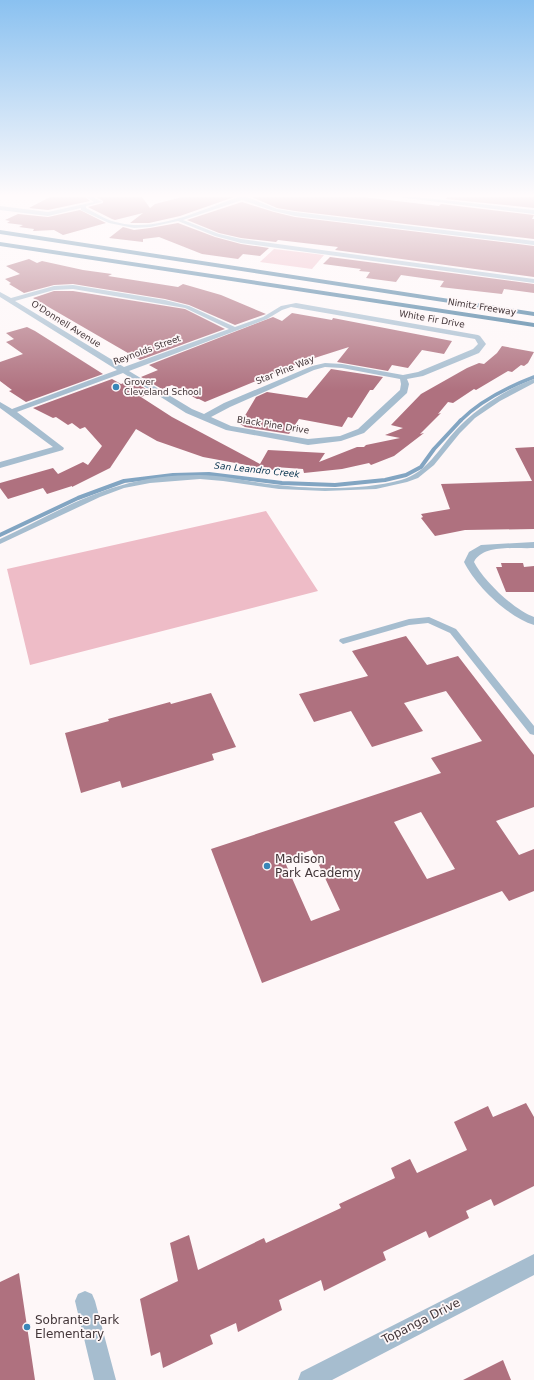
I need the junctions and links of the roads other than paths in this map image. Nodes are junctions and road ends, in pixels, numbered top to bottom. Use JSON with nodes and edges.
{"nodes":[{"id":1,"x":115,"y":261,"type":"edge"},
{"id":2,"x":191,"y":261,"type":"edge"},
{"id":3,"x":390,"y":261,"type":"edge"},
{"id":4,"x":534,"y":281,"type":"edge"},
{"id":5,"x":0,"y":294,"type":"edge"},
{"id":6,"x":10,"y":300,"type":"junction"},
{"id":7,"x":289,"y":305,"type":"joint"},
{"id":8,"x":534,"y":314,"type":"edge"},
{"id":9,"x":534,"y":325,"type":"edge"},
{"id":10,"x":234,"y":329,"type":"junction"},
{"id":11,"x":122,"y":370,"type":"junction"},
{"id":12,"x":403,"y":377,"type":"junction"},
{"id":13,"x":534,"y":381,"type":"edge"},
{"id":14,"x":0,"y":404,"type":"edge"},
{"id":15,"x":10,"y":412,"type":"junction"},
{"id":16,"x":203,"y":418,"type":"junction"},
{"id":17,"x":0,"y":465,"type":"edge"},
{"id":18,"x":0,"y":542,"type":"edge"},
{"id":19,"x":534,"y":545,"type":"edge"},
{"id":20,"x":534,"y":621,"type":"edge"},
{"id":21,"x":343,"y":641,"type":"dead end"},
{"id":22,"x":534,"y":731,"type":"edge"},
{"id":23,"x":533,"y":1266,"type":"edge"},
{"id":24,"x":85,"y":1301,"type":"dead end"},
{"id":25,"x":105,"y":1380,"type":"edge"},
{"id":26,"x":309,"y":1380,"type":"edge"}],
"edges":[{"from":1,"to":9,"type":"highway","name":"Nimitz Freeway"},
{"from":2,"to":8,"type":"highway","name":"Nimitz Freeway"},
{"from":3,"to":4,"type":"street"},
{"from":5,"to":6,"type":"street","name":"O'Donnell Avenue"},
{"from":6,"to":10,"type":"street"},
{"from":6,"to":11,"type":"street","name":"O'Donnell Avenue"},
{"from":7,"to":10,"type":"street","name":"Reynolds Street"},
{"from":7,"to":12,"type":"street","name":"White Fir Drive"},
{"from":10,"to":11,"type":"street","name":"Reynolds Street"},
{"from":11,"to":15,"type":"street","name":"Reynolds Street"},
{"from":11,"to":16,"type":"street","name":"Black Pine Drive"},
{"from":12,"to":16,"type":"street","name":"Star Pine Way"},
{"from":12,"to":16,"type":"street","name":"Black Pine Drive"},
{"from":13,"to":18,"type":"lane"},
{"from":14,"to":15,"type":"street"},
{"from":15,"to":17,"type":"street"},
{"from":19,"to":20,"type":"street"},
{"from":21,"to":22,"type":"lane"},
{"from":23,"to":26,"type":"street","name":"Topanga Drive"},
{"from":24,"to":25,"type":"street"}]}
